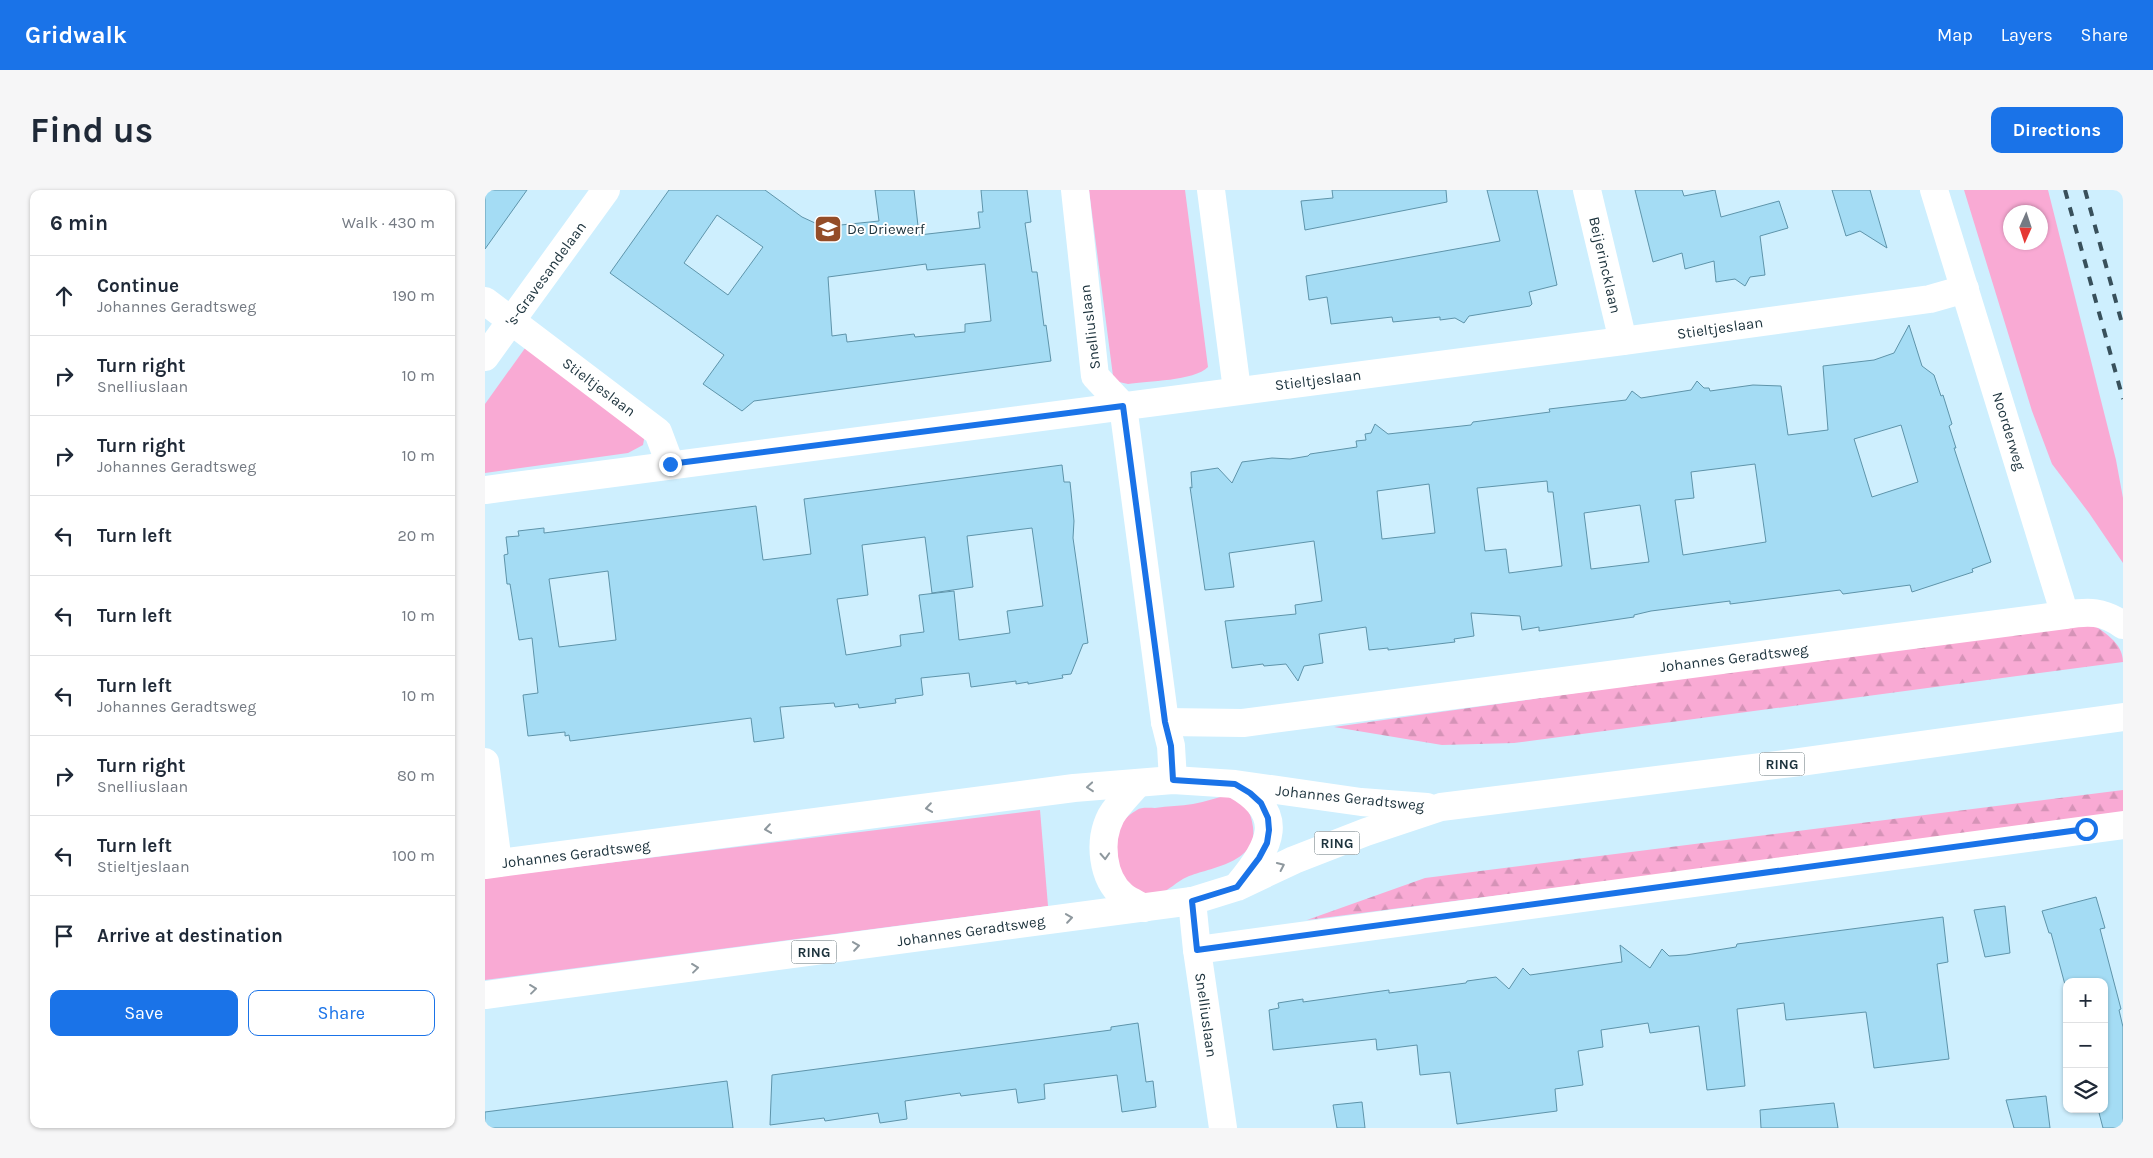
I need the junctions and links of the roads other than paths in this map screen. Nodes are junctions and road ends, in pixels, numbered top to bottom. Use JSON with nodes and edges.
{"nodes":[{"id":1,"x":606,"y":190,"type":"edge"},
{"id":2,"x":1075,"y":190,"type":"edge"},
{"id":3,"x":1211,"y":190,"type":"edge"},
{"id":4,"x":1587,"y":190,"type":"edge"},
{"id":5,"x":1935,"y":190,"type":"edge"},
{"id":6,"x":1965,"y":290,"type":"junction"},
{"id":7,"x":485,"y":300,"type":"edge"},
{"id":8,"x":512,"y":321,"type":"junction"},
{"id":9,"x":1623,"y":341,"type":"junction"},
{"id":10,"x":485,"y":357,"type":"edge"},
{"id":11,"x":1237,"y":390,"type":"junction"},
{"id":12,"x":1123,"y":406,"type":"junction"},
{"id":13,"x":670,"y":464,"type":"junction"},
{"id":14,"x":485,"y":490,"type":"edge"},
{"id":15,"x":2065,"y":615,"type":"junction"},
{"id":16,"x":2123,"y":625,"type":"edge"},
{"id":17,"x":2123,"y":717,"type":"edge"},
{"id":18,"x":1165,"y":722,"type":"junction"},
{"id":19,"x":485,"y":762,"type":"edge"},
{"id":20,"x":1173,"y":780,"type":"junction"},
{"id":21,"x":1138,"y":783,"type":"junction"},
{"id":22,"x":1235,"y":784,"type":"junction"},
{"id":23,"x":1441,"y":808,"type":"junction"},
{"id":24,"x":2123,"y":825,"type":"edge"},
{"id":25,"x":491,"y":864,"type":"edge"},
{"id":26,"x":1237,"y":887,"type":"junction"},
{"id":27,"x":1192,"y":901,"type":"junction"},
{"id":28,"x":1144,"y":908,"type":"junction"},
{"id":29,"x":1197,"y":950,"type":"junction"},
{"id":30,"x":485,"y":995,"type":"edge"},
{"id":31,"x":1223,"y":1128,"type":"edge"}],
"edges":[{"from":1,"to":8,"type":"street","name":"'s-Gravesandelaan"},
{"from":2,"to":12,"type":"street","name":"Snelliuslaan"},
{"from":3,"to":11,"type":"street"},
{"from":4,"to":9,"type":"street","name":"Beijerincklaan"},
{"from":5,"to":6,"type":"street","name":"Noorderweg"},
{"from":6,"to":9,"type":"street","name":"Stieltjeslaan"},
{"from":6,"to":15,"type":"street","name":"Noorderweg"},
{"from":7,"to":8,"type":"street","name":"Stieltjeslaan"},
{"from":8,"to":10,"type":"street","name":"'s-Gravesandelaan"},
{"from":8,"to":13,"type":"street","name":"Stieltjeslaan"},
{"from":9,"to":11,"type":"street","name":"Stieltjeslaan"},
{"from":11,"to":12,"type":"street","name":"Stieltjeslaan"},
{"from":12,"to":13,"type":"street","name":"Stieltjeslaan"},
{"from":12,"to":18,"type":"street"},
{"from":13,"to":14,"type":"street","name":"Stieltjeslaan"},
{"from":15,"to":16,"type":"street"},
{"from":15,"to":18,"type":"street","name":"Johannes Geradtsweg"},
{"from":17,"to":23,"type":"street","name":"Johannes Geradtsweg","number":"RING"},
{"from":18,"to":20,"type":"street"},
{"from":19,"to":25,"type":"street"},
{"from":20,"to":21,"type":"street","name":"Johannes Geradtsweg","number":"RING"},
{"from":20,"to":22,"type":"street","name":"Johannes Geradtsweg","number":"RING"},
{"from":21,"to":25,"type":"street","name":"Johannes Geradtsweg","number":"RING","one_way":true},
{"from":21,"to":28,"type":"street","one_way":true},
{"from":22,"to":23,"type":"street","name":"Johannes Geradtsweg","number":"RING"},
{"from":22,"to":26,"type":"street"},
{"from":26,"to":23,"type":"street","name":"Johannes Geradtsweg","number":"RING","one_way":true},
{"from":24,"to":29,"type":"street"},
{"from":26,"to":27,"type":"street","name":"Johannes Geradtsweg","number":"RING"},
{"from":27,"to":28,"type":"street","name":"Johannes Geradtsweg","number":"RING"},
{"from":27,"to":29,"type":"street","name":"Snelliuslaan"},
{"from":30,"to":28,"type":"street","name":"Johannes Geradtsweg","number":"RING","one_way":true},
{"from":29,"to":31,"type":"street","name":"Snelliuslaan"}]}
